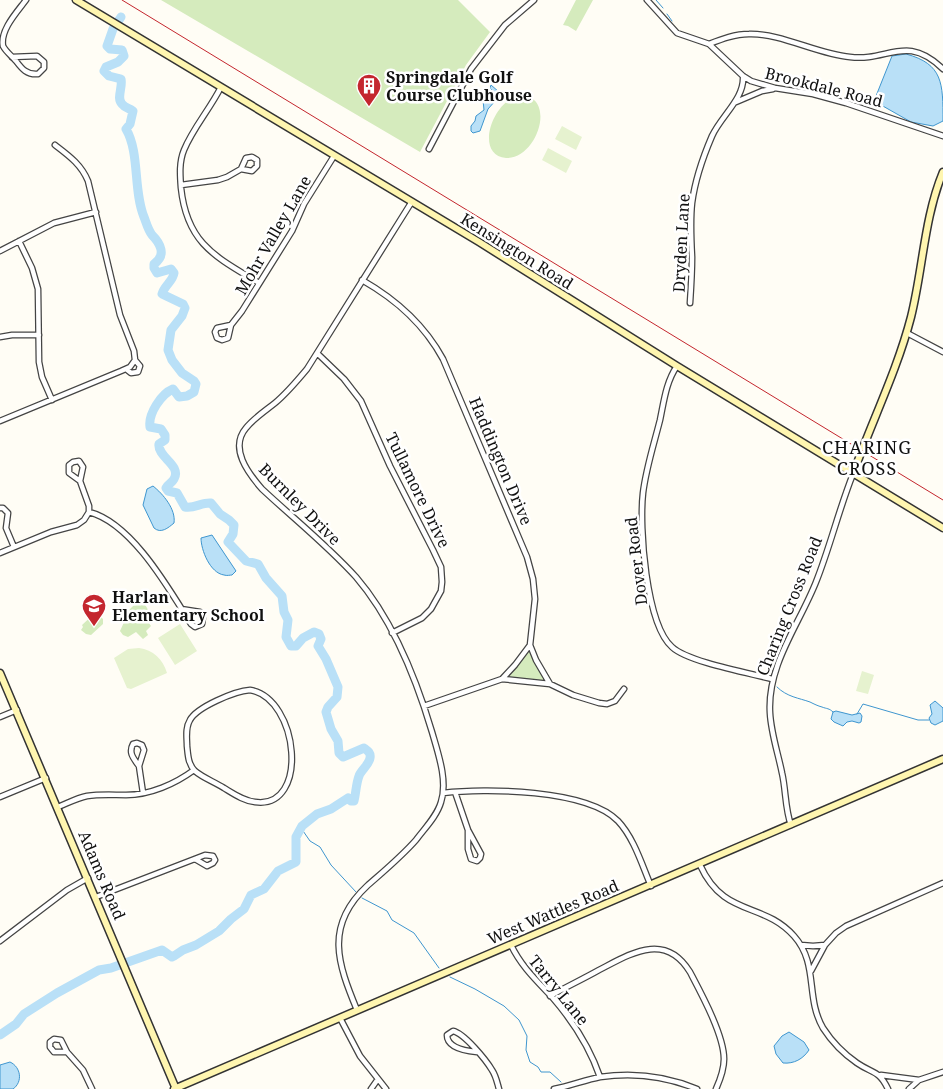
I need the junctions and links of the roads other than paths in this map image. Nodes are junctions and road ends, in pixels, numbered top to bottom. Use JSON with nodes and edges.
{"nodes":[{"id":1,"x":26,"y":0,"type":"edge"},
{"id":2,"x":76,"y":0,"type":"edge"},
{"id":3,"x":534,"y":0,"type":"edge"},
{"id":4,"x":647,"y":0,"type":"edge"},
{"id":5,"x":708,"y":44,"type":"junction"},
{"id":6,"x":12,"y":57,"type":"junction"},
{"id":7,"x":943,"y":69,"type":"edge"},
{"id":8,"x":743,"y":76,"type":"junction"},
{"id":9,"x":221,"y":87,"type":"junction"},
{"id":10,"x":775,"y":88,"type":"junction"},
{"id":11,"x":734,"y":103,"type":"junction"},
{"id":12,"x":943,"y":136,"type":"edge"},
{"id":13,"x":55,"y":145,"type":"dead end"},
{"id":14,"x":429,"y":149,"type":"dead end"},
{"id":15,"x":334,"y":156,"type":"junction"},
{"id":16,"x":242,"y":169,"type":"dead end"},
{"id":17,"x":943,"y":172,"type":"edge"},
{"id":18,"x":181,"y":185,"type":"junction"},
{"id":19,"x":411,"y":203,"type":"junction"},
{"id":20,"x":96,"y":212,"type":"junction"},
{"id":21,"x":19,"y":241,"type":"junction"},
{"id":22,"x":0,"y":251,"type":"edge"},
{"id":23,"x":362,"y":280,"type":"junction"},
{"id":24,"x":259,"y":283,"type":"junction"},
{"id":25,"x":690,"y":303,"type":"dead end"},
{"id":26,"x":231,"y":325,"type":"dead end"},
{"id":27,"x":907,"y":333,"type":"junction"},
{"id":28,"x":39,"y":335,"type":"junction"},
{"id":29,"x":0,"y":337,"type":"edge"},
{"id":30,"x":943,"y":352,"type":"edge"},
{"id":31,"x":318,"y":354,"type":"junction"},
{"id":32,"x":134,"y":360,"type":"junction"},
{"id":33,"x":677,"y":366,"type":"junction"},
{"id":34,"x":126,"y":369,"type":"junction"},
{"id":35,"x":52,"y":400,"type":"junction"},
{"id":36,"x":0,"y":421,"type":"edge"},
{"id":37,"x":853,"y":474,"type":"junction"},
{"id":38,"x":80,"y":481,"type":"junction"},
{"id":39,"x":0,"y":508,"type":"edge"},
{"id":40,"x":89,"y":512,"type":"junction"},
{"id":41,"x":0,"y":524,"type":"edge"},
{"id":42,"x":6,"y":528,"type":"junction"},
{"id":43,"x":943,"y":528,"type":"edge"},
{"id":44,"x":14,"y":547,"type":"junction"},
{"id":45,"x":0,"y":553,"type":"edge"},
{"id":46,"x":181,"y":609,"type":"junction"},
{"id":47,"x":392,"y":633,"type":"junction"},
{"id":48,"x":530,"y":645,"type":"junction"},
{"id":49,"x":0,"y":673,"type":"edge"},
{"id":50,"x":502,"y":679,"type":"junction"},
{"id":51,"x":772,"y":679,"type":"junction"},
{"id":52,"x":550,"y":684,"type":"junction"},
{"id":53,"x":624,"y":689,"type":"dead end"},
{"id":54,"x":424,"y":706,"type":"junction"},
{"id":55,"x":17,"y":710,"type":"junction"},
{"id":56,"x":0,"y":717,"type":"edge"},
{"id":57,"x":943,"y":759,"type":"edge"},
{"id":58,"x":139,"y":766,"type":"junction"},
{"id":59,"x":194,"y":770,"type":"junction"},
{"id":60,"x":46,"y":778,"type":"junction"},
{"id":61,"x":455,"y":792,"type":"junction"},
{"id":62,"x":143,"y":793,"type":"junction"},
{"id":63,"x":443,"y":793,"type":"junction"},
{"id":64,"x":0,"y":798,"type":"edge"},
{"id":65,"x":58,"y":807,"type":"junction"},
{"id":66,"x":790,"y":825,"type":"junction"},
{"id":67,"x":468,"y":830,"type":"junction"},
{"id":68,"x":195,"y":859,"type":"dead end"},
{"id":69,"x":700,"y":865,"type":"junction"},
{"id":70,"x":88,"y":878,"type":"junction"},
{"id":71,"x":943,"y":883,"type":"edge"},
{"id":72,"x":651,"y":886,"type":"junction"},
{"id":73,"x":96,"y":897,"type":"junction"},
{"id":74,"x":0,"y":941,"type":"edge"},
{"id":75,"x":511,"y":945,"type":"junction"},
{"id":76,"x":801,"y":945,"type":"junction"},
{"id":77,"x":825,"y":945,"type":"junction"},
{"id":78,"x":811,"y":971,"type":"junction"},
{"id":79,"x":550,"y":996,"type":"junction"},
{"id":80,"x":358,"y":1010,"type":"junction"},
{"id":81,"x":340,"y":1018,"type":"junction"},
{"id":82,"x":67,"y":1052,"type":"dead end"},
{"id":83,"x":477,"y":1052,"type":"junction"},
{"id":84,"x":943,"y":1072,"type":"edge"},
{"id":85,"x":881,"y":1075,"type":"junction"},
{"id":86,"x":600,"y":1077,"type":"junction"},
{"id":87,"x":378,"y":1079,"type":"junction"},
{"id":88,"x":919,"y":1080,"type":"junction"},
{"id":89,"x":92,"y":1089,"type":"edge"},
{"id":90,"x":175,"y":1089,"type":"edge"},
{"id":91,"x":371,"y":1089,"type":"edge"},
{"id":92,"x":386,"y":1089,"type":"edge"},
{"id":93,"x":499,"y":1089,"type":"edge"},
{"id":94,"x":554,"y":1089,"type":"edge"},
{"id":95,"x":697,"y":1089,"type":"edge"},
{"id":96,"x":716,"y":1089,"type":"edge"},
{"id":97,"x":888,"y":1089,"type":"edge"},
{"id":98,"x":909,"y":1089,"type":"edge"}],
"edges":[{"from":1,"to":6,"type":"street"},
{"from":2,"to":9,"type":"street","name":"Kensington Road"},
{"from":3,"to":14,"type":"street"},
{"from":4,"to":5,"type":"street","name":"Brookdale Road"},
{"from":5,"to":7,"type":"street","name":"Brookdale Road"},
{"from":5,"to":8,"type":"street","name":"Brookdale Road"},
{"from":6,"to":6,"type":"street"},
{"from":8,"to":10,"type":"street","name":"Brookdale Road"},
{"from":8,"to":11,"type":"street","name":"Dryden Lane"},
{"from":9,"to":15,"type":"street","name":"Kensington Road"},
{"from":9,"to":18,"type":"street"},
{"from":10,"to":11,"type":"street"},
{"from":10,"to":12,"type":"street","name":"Brookdale Road"},
{"from":11,"to":25,"type":"street","name":"Dryden Lane"},
{"from":13,"to":20,"type":"street"},
{"from":15,"to":19,"type":"street","name":"Kensington Road"},
{"from":15,"to":24,"type":"street","name":"Mohr Valley Lane"},
{"from":16,"to":18,"type":"street"},
{"from":17,"to":27,"type":"street","name":"Charing Cross Road"},
{"from":18,"to":24,"type":"street"},
{"from":19,"to":23,"type":"street","name":"Burnley Drive"},
{"from":19,"to":33,"type":"street","name":"Kensington Road"},
{"from":20,"to":21,"type":"street"},
{"from":20,"to":32,"type":"street"},
{"from":21,"to":22,"type":"street"},
{"from":21,"to":28,"type":"street"},
{"from":23,"to":31,"type":"street","name":"Burnley Drive"},
{"from":23,"to":48,"type":"street","name":"Haddington Drive"},
{"from":24,"to":26,"type":"street","name":"Mohr Valley Lane"},
{"from":27,"to":30,"type":"street"},
{"from":27,"to":37,"type":"street","name":"Charing Cross Road"},
{"from":28,"to":29,"type":"street"},
{"from":28,"to":35,"type":"street"},
{"from":31,"to":47,"type":"street","name":"Tullamore Drive"},
{"from":31,"to":47,"type":"street","name":"Burnley Drive"},
{"from":32,"to":34,"type":"street"},
{"from":32,"to":34,"type":"street"},
{"from":33,"to":37,"type":"street","name":"Kensington Road"},
{"from":33,"to":51,"type":"street","name":"Dover Road"},
{"from":34,"to":35,"type":"street"},
{"from":35,"to":36,"type":"street"},
{"from":37,"to":43,"type":"street","name":"Kensington Road"},
{"from":37,"to":51,"type":"street","name":"Charing Cross Road"},
{"from":38,"to":38,"type":"street"},
{"from":38,"to":40,"type":"street"},
{"from":39,"to":42,"type":"street"},
{"from":40,"to":44,"type":"street"},
{"from":40,"to":46,"type":"street"},
{"from":41,"to":42,"type":"street"},
{"from":42,"to":44,"type":"street"},
{"from":44,"to":45,"type":"street"},
{"from":46,"to":46,"type":"street"},
{"from":47,"to":54,"type":"street","name":"Burnley Drive"},
{"from":48,"to":50,"type":"street"},
{"from":48,"to":52,"type":"street","name":"Haddington Drive"},
{"from":49,"to":55,"type":"street","name":"Adams Road"},
{"from":50,"to":52,"type":"street"},
{"from":50,"to":54,"type":"street"},
{"from":51,"to":66,"type":"street","name":"Charing Cross Road"},
{"from":52,"to":53,"type":"street"},
{"from":54,"to":63,"type":"street","name":"Burnley Drive"},
{"from":55,"to":56,"type":"street"},
{"from":55,"to":60,"type":"street","name":"Adams Road"},
{"from":57,"to":66,"type":"street","name":"West Wattles Road"},
{"from":58,"to":58,"type":"street"},
{"from":58,"to":62,"type":"street"},
{"from":59,"to":59,"type":"street"},
{"from":59,"to":62,"type":"street"},
{"from":60,"to":64,"type":"street"},
{"from":60,"to":65,"type":"street","name":"Adams Road"},
{"from":61,"to":63,"type":"street"},
{"from":61,"to":67,"type":"street"},
{"from":61,"to":72,"type":"street"},
{"from":62,"to":65,"type":"street"},
{"from":63,"to":80,"type":"street","name":"Burnley Drive"},
{"from":65,"to":70,"type":"street","name":"Adams Road"},
{"from":66,"to":69,"type":"street","name":"West Wattles Road"},
{"from":67,"to":67,"type":"street"},
{"from":68,"to":73,"type":"street"},
{"from":69,"to":72,"type":"street","name":"West Wattles Road"},
{"from":69,"to":76,"type":"street"},
{"from":70,"to":73,"type":"street","name":"Adams Road"},
{"from":70,"to":74,"type":"street"},
{"from":71,"to":77,"type":"street"},
{"from":72,"to":75,"type":"street","name":"West Wattles Road"},
{"from":73,"to":90,"type":"street","name":"Adams Road"},
{"from":75,"to":79,"type":"street","name":"Tarry Lane"},
{"from":75,"to":80,"type":"street","name":"West Wattles Road"},
{"from":76,"to":77,"type":"street"},
{"from":76,"to":78,"type":"street"},
{"from":77,"to":78,"type":"street"},
{"from":78,"to":85,"type":"street"},
{"from":79,"to":86,"type":"street","name":"Tarry Lane"},
{"from":79,"to":96,"type":"street"},
{"from":80,"to":81,"type":"street","name":"West Wattles Road"},
{"from":81,"to":87,"type":"street"},
{"from":81,"to":90,"type":"street","name":"West Wattles Road"},
{"from":82,"to":89,"type":"street"},
{"from":83,"to":83,"type":"street"},
{"from":83,"to":93,"type":"street"},
{"from":84,"to":88,"type":"street"},
{"from":85,"to":88,"type":"street"},
{"from":85,"to":97,"type":"street"},
{"from":86,"to":94,"type":"street"},
{"from":86,"to":95,"type":"street"},
{"from":87,"to":91,"type":"street"},
{"from":87,"to":92,"type":"street"},
{"from":88,"to":98,"type":"street"}]}
